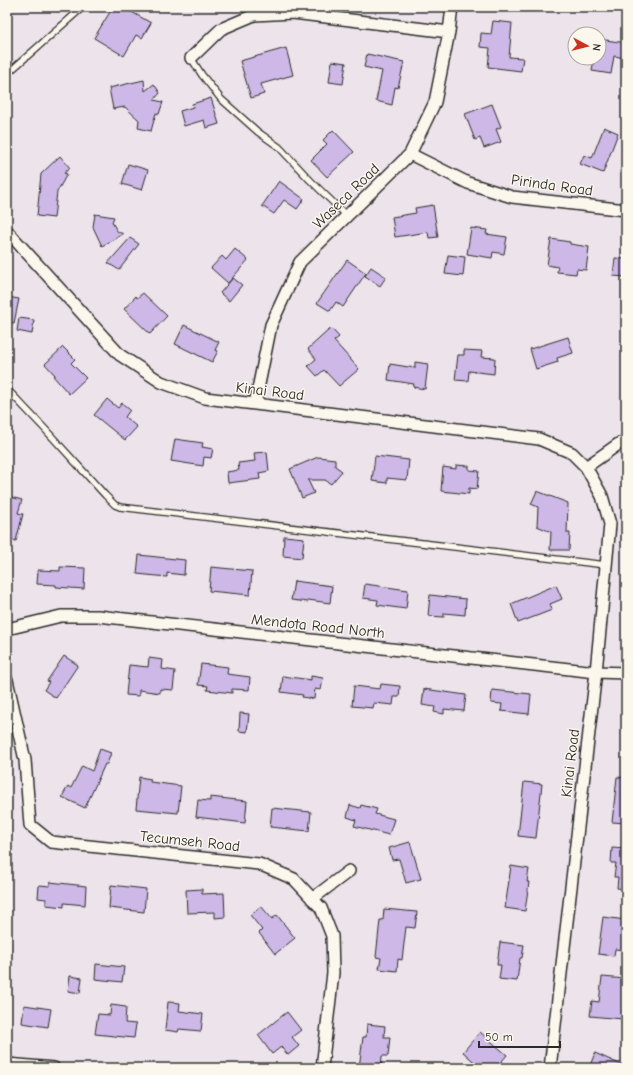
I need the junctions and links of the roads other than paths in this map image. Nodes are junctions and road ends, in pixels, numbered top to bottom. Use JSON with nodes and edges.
{"nodes":[{"id":1,"x":83,"y":7,"type":"edge"},
{"id":2,"x":452,"y":7,"type":"edge"},
{"id":3,"x":449,"y":32,"type":"junction"},
{"id":4,"x":191,"y":58,"type":"joint"},
{"id":5,"x":7,"y":74,"type":"edge"},
{"id":6,"x":410,"y":154,"type":"junction"},
{"id":7,"x":626,"y":210,"type":"edge"},
{"id":8,"x":347,"y":216,"type":"junction"},
{"id":9,"x":7,"y":231,"type":"edge"},
{"id":10,"x":7,"y":389,"type":"edge"},
{"id":11,"x":255,"y":404,"type":"junction"},
{"id":12,"x":620,"y":443,"type":"dead end"},
{"id":13,"x":586,"y":467,"type":"junction"},
{"id":14,"x":606,"y":565,"type":"junction"},
{"id":15,"x":7,"y":629,"type":"edge"},
{"id":16,"x":596,"y":672,"type":"junction"},
{"id":17,"x":626,"y":673,"type":"edge"},
{"id":18,"x":7,"y":680,"type":"edge"},
{"id":19,"x":349,"y":871,"type":"dead end"},
{"id":20,"x":312,"y":899,"type":"junction"},
{"id":21,"x":7,"y":1064,"type":"edge"},
{"id":22,"x":54,"y":1068,"type":"edge"},
{"id":23,"x":322,"y":1068,"type":"edge"},
{"id":24,"x":550,"y":1068,"type":"edge"}],
"edges":[{"from":1,"to":5,"type":"lane"},
{"from":2,"to":3,"type":"street","name":"Waseca Road"},
{"from":3,"to":4,"type":"street"},
{"from":3,"to":6,"type":"street","name":"Waseca Road"},
{"from":4,"to":8,"type":"lane"},
{"from":6,"to":7,"type":"street","name":"Pirinda Road"},
{"from":6,"to":8,"type":"street","name":"Waseca Road"},
{"from":8,"to":11,"type":"street","name":"Waseca Road"},
{"from":9,"to":11,"type":"street","name":"Kinai Road"},
{"from":10,"to":14,"type":"lane"},
{"from":11,"to":13,"type":"street","name":"Kinai Road"},
{"from":12,"to":13,"type":"street"},
{"from":13,"to":14,"type":"street","name":"Kinai Road"},
{"from":14,"to":16,"type":"street","name":"Kinai Road"},
{"from":15,"to":16,"type":"street","name":"Mendota Road North"},
{"from":16,"to":17,"type":"street","name":"Mendota Road North"},
{"from":16,"to":24,"type":"street","name":"Kinai Road"},
{"from":18,"to":20,"type":"street","name":"Tecumseh Road"},
{"from":19,"to":20,"type":"street"},
{"from":20,"to":23,"type":"street","name":"Tecumseh Road"},
{"from":21,"to":22,"type":"street"}]}
